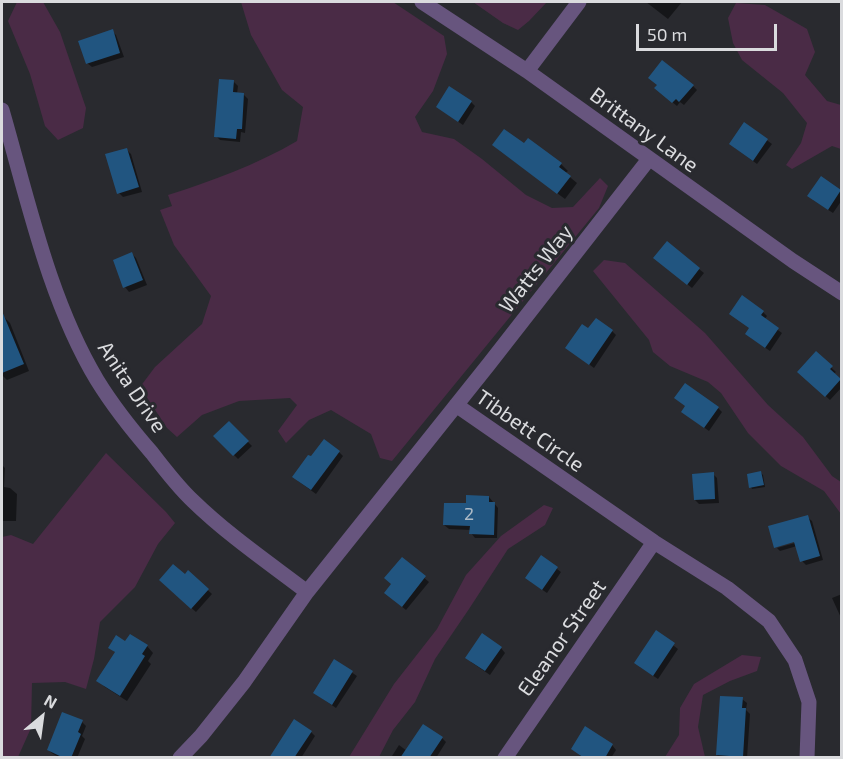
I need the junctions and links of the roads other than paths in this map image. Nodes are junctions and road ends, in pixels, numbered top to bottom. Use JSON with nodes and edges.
{"nodes":[{"id":1,"x":422,"y":2,"type":"edge"},
{"id":2,"x":579,"y":2,"type":"edge"},
{"id":3,"x":527,"y":71,"type":"junction"},
{"id":4,"x":2,"y":110,"type":"edge"},
{"id":5,"x":649,"y":159,"type":"junction"},
{"id":6,"x":842,"y":293,"type":"edge"},
{"id":7,"x":456,"y":405,"type":"junction"},
{"id":8,"x":654,"y":542,"type":"junction"},
{"id":9,"x":307,"y":592,"type":"junction"},
{"id":10,"x":180,"y":758,"type":"edge"},
{"id":11,"x":505,"y":758,"type":"edge"},
{"id":12,"x":807,"y":758,"type":"edge"}],
"edges":[{"from":1,"to":3,"type":"street","name":"Brittany Lane"},
{"from":2,"to":3,"type":"street"},
{"from":3,"to":5,"type":"street","name":"Brittany Lane"},
{"from":4,"to":9,"type":"street","name":"Anita Drive"},
{"from":5,"to":6,"type":"street","name":"Brittany Lane"},
{"from":5,"to":7,"type":"street","name":"Watts Way"},
{"from":7,"to":8,"type":"street","name":"Tibbett Circle"},
{"from":7,"to":9,"type":"street","name":"Tibbett Circle"},
{"from":8,"to":11,"type":"street","name":"Eleanor Street"},
{"from":8,"to":12,"type":"street","name":"Tibbett Circle"},
{"from":9,"to":10,"type":"street","name":"Tibbett Circle"}]}
